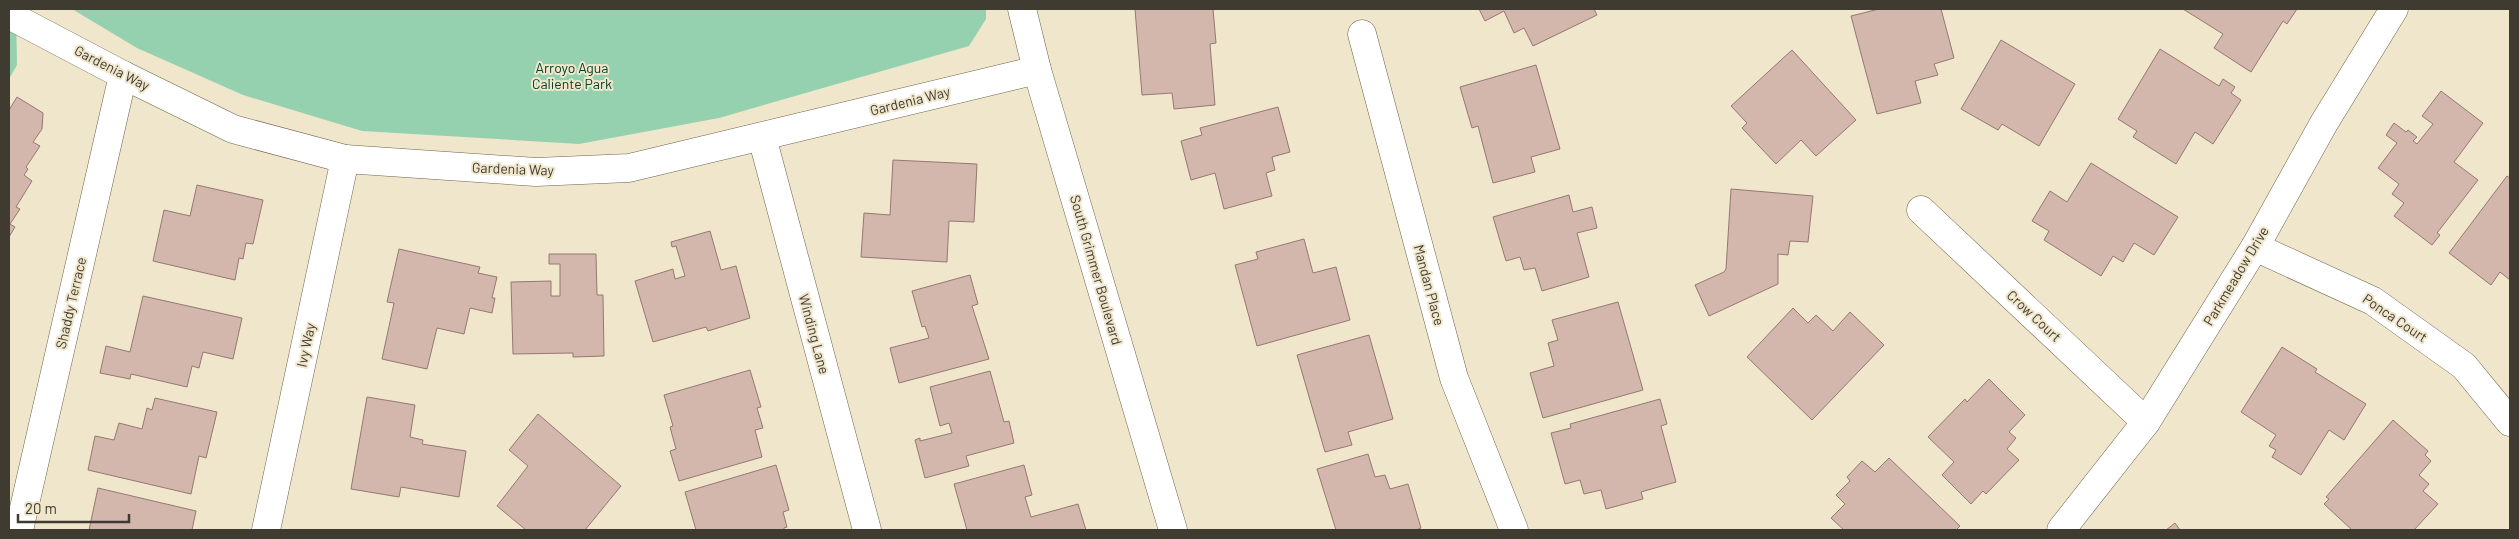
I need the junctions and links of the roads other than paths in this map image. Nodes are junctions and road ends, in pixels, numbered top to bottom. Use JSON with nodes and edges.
{"nodes":[{"id":1,"x":1022,"y":9,"type":"edge"},
{"id":2,"x":2394,"y":9,"type":"edge"},
{"id":3,"x":9,"y":15,"type":"edge"},
{"id":4,"x":1362,"y":34,"type":"dead end"},
{"id":5,"x":1037,"y":70,"type":"junction"},
{"id":6,"x":123,"y":75,"type":"junction"},
{"id":7,"x":762,"y":137,"type":"junction"},
{"id":8,"x":345,"y":159,"type":"junction"},
{"id":9,"x":1921,"y":210,"type":"dead end"},
{"id":10,"x":2255,"y":247,"type":"junction"},
{"id":11,"x":2146,"y":422,"type":"junction"},
{"id":12,"x":2510,"y":422,"type":"edge"},
{"id":13,"x":19,"y":530,"type":"edge"},
{"id":14,"x":266,"y":530,"type":"edge"},
{"id":15,"x":867,"y":530,"type":"edge"},
{"id":16,"x":1173,"y":530,"type":"edge"},
{"id":17,"x":1514,"y":530,"type":"edge"},
{"id":18,"x":2061,"y":530,"type":"edge"}],
"edges":[{"from":1,"to":5,"type":"street","name":"South Grimmer Boulevard"},
{"from":2,"to":10,"type":"street","name":"Parkmeadow Drive"},
{"from":3,"to":6,"type":"street","name":"Gardenia Way"},
{"from":4,"to":17,"type":"street","name":"Mandan Place"},
{"from":5,"to":7,"type":"street","name":"Gardenia Way"},
{"from":5,"to":16,"type":"street","name":"South Grimmer Boulevard"},
{"from":6,"to":8,"type":"street","name":"Gardenia Way"},
{"from":6,"to":13,"type":"street","name":"Shaddy Terrace"},
{"from":7,"to":8,"type":"street","name":"Gardenia Way"},
{"from":7,"to":15,"type":"street","name":"Winding Lane"},
{"from":8,"to":14,"type":"street","name":"Ivy Way"},
{"from":9,"to":11,"type":"street","name":"Crow Court"},
{"from":10,"to":11,"type":"street","name":"Parkmeadow Drive"},
{"from":10,"to":12,"type":"street","name":"Ponca Court"},
{"from":11,"to":18,"type":"street","name":"Parkmeadow Drive"}]}
